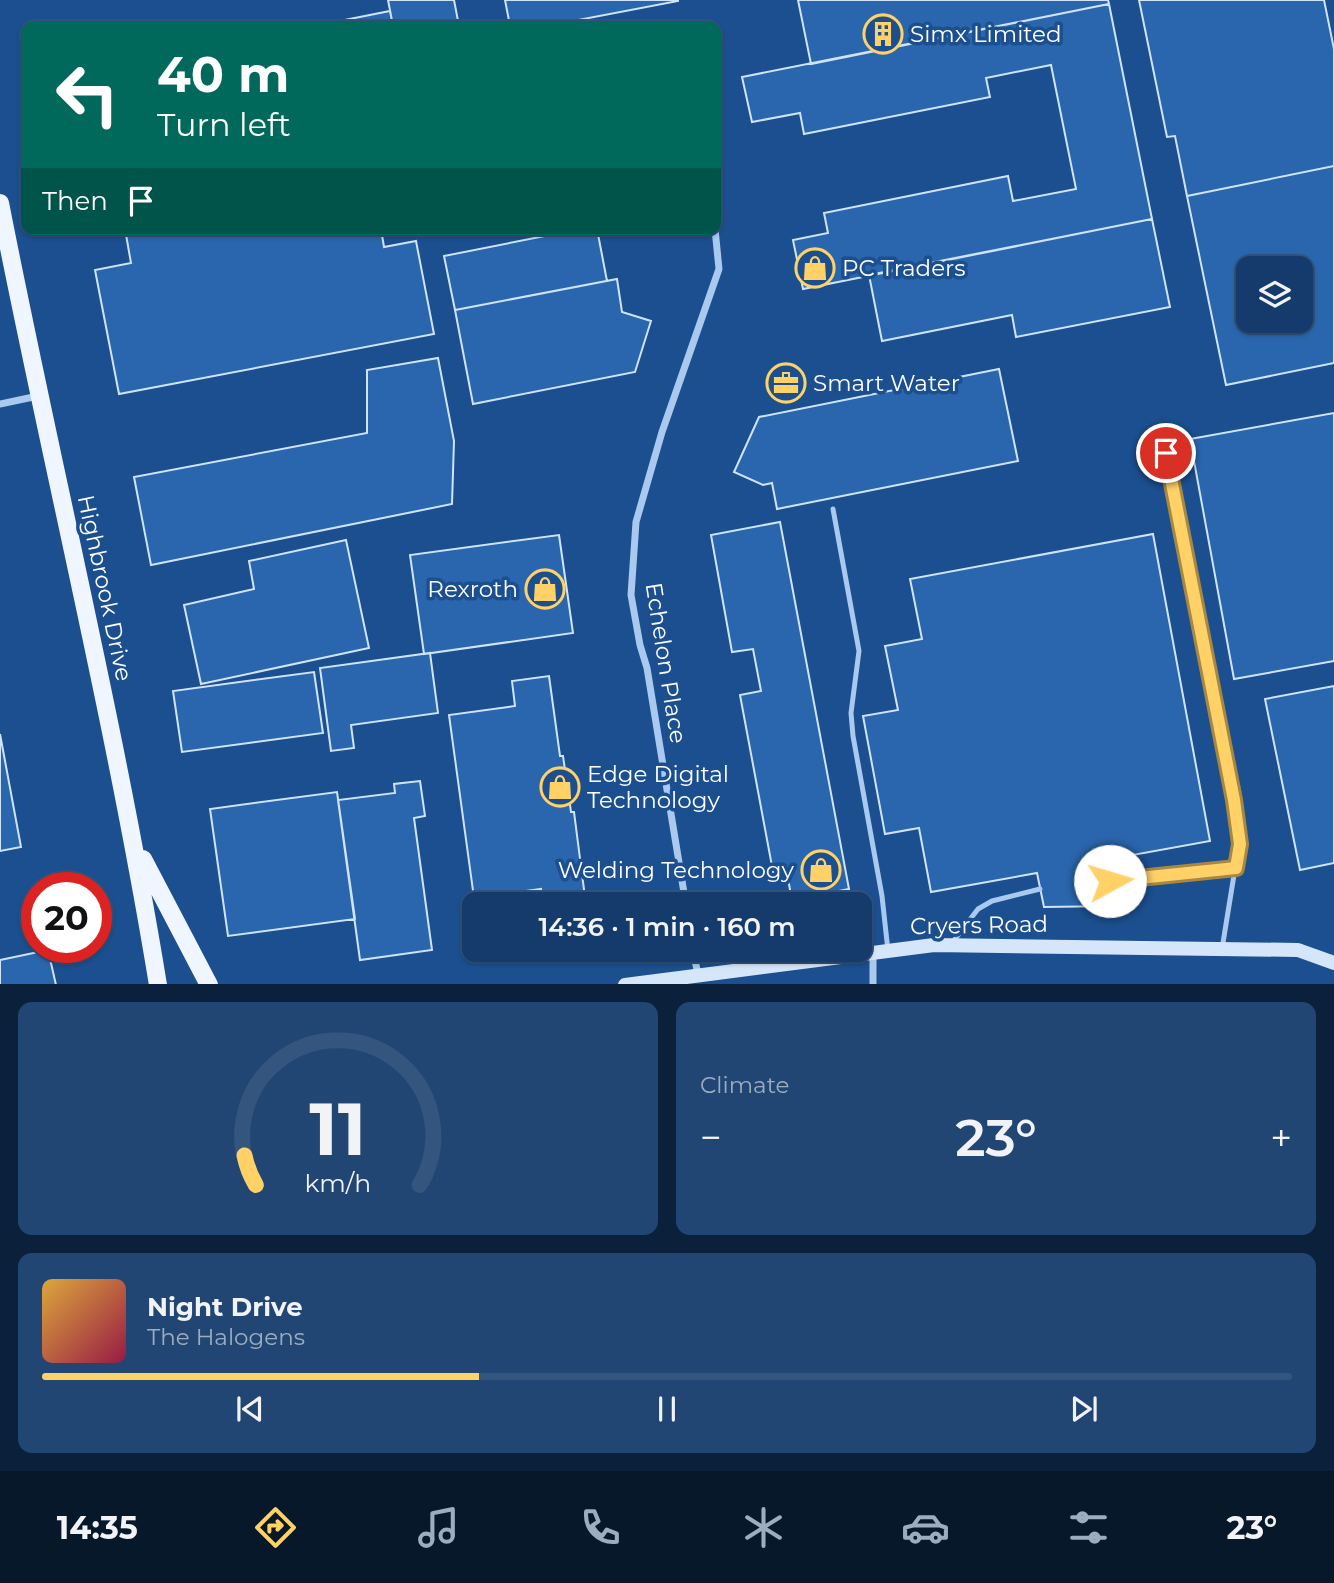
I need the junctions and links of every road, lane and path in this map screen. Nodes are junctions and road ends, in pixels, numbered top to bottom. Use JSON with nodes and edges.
{"nodes":[{"id":1,"x":0,"y":203,"type":"edge"},
{"id":2,"x":716,"y":235,"type":"edge"},
{"id":3,"x":38,"y":396,"type":"junction"},
{"id":4,"x":0,"y":404,"type":"edge"},
{"id":5,"x":1166,"y":453,"type":"dead end"},
{"id":6,"x":833,"y":509,"type":"dead end"},
{"id":7,"x":135,"y":843,"type":"junction"},
{"id":8,"x":1236,"y":868,"type":"junction"},
{"id":9,"x":1110,"y":881,"type":"dead end"},
{"id":10,"x":1040,"y":889,"type":"dead end"},
{"id":11,"x":683,"y":892,"type":"edge"},
{"id":12,"x":950,"y":945,"type":"junction"},
{"id":13,"x":1222,"y":949,"type":"junction"},
{"id":14,"x":880,"y":952,"type":"junction"},
{"id":15,"x":695,"y":962,"type":"edge"},
{"id":16,"x":1334,"y":963,"type":"edge"},
{"id":17,"x":698,"y":975,"type":"junction"},
{"id":18,"x":159,"y":984,"type":"edge"},
{"id":19,"x":208,"y":984,"type":"edge"},
{"id":20,"x":632,"y":984,"type":"edge"},
{"id":21,"x":873,"y":984,"type":"edge"}],
"edges":[{"from":1,"to":3,"type":"main road","name":"Highbrook Drive"},
{"from":2,"to":11,"type":"street","name":"Echelon Place"},
{"from":3,"to":4,"type":"street"},
{"from":3,"to":7,"type":"main road","name":"Highbrook Drive"},
{"from":5,"to":8,"type":"lane"},
{"from":6,"to":14,"type":"lane"},
{"from":7,"to":18,"type":"main road","name":"Highbrook Drive"},
{"from":7,"to":19,"type":"main road"},
{"from":8,"to":9,"type":"lane"},
{"from":8,"to":13,"type":"lane"},
{"from":10,"to":12,"type":"lane"},
{"from":12,"to":13,"type":"main road","name":"Cryers Road"},
{"from":12,"to":14,"type":"main road","name":"Cryers Road"},
{"from":13,"to":16,"type":"main road","name":"Cryers Road"},
{"from":14,"to":17,"type":"main road","name":"Cryers Road"},
{"from":14,"to":21,"type":"street"},
{"from":15,"to":17,"type":"street"},
{"from":17,"to":20,"type":"main road","name":"Cryers Road"}]}
